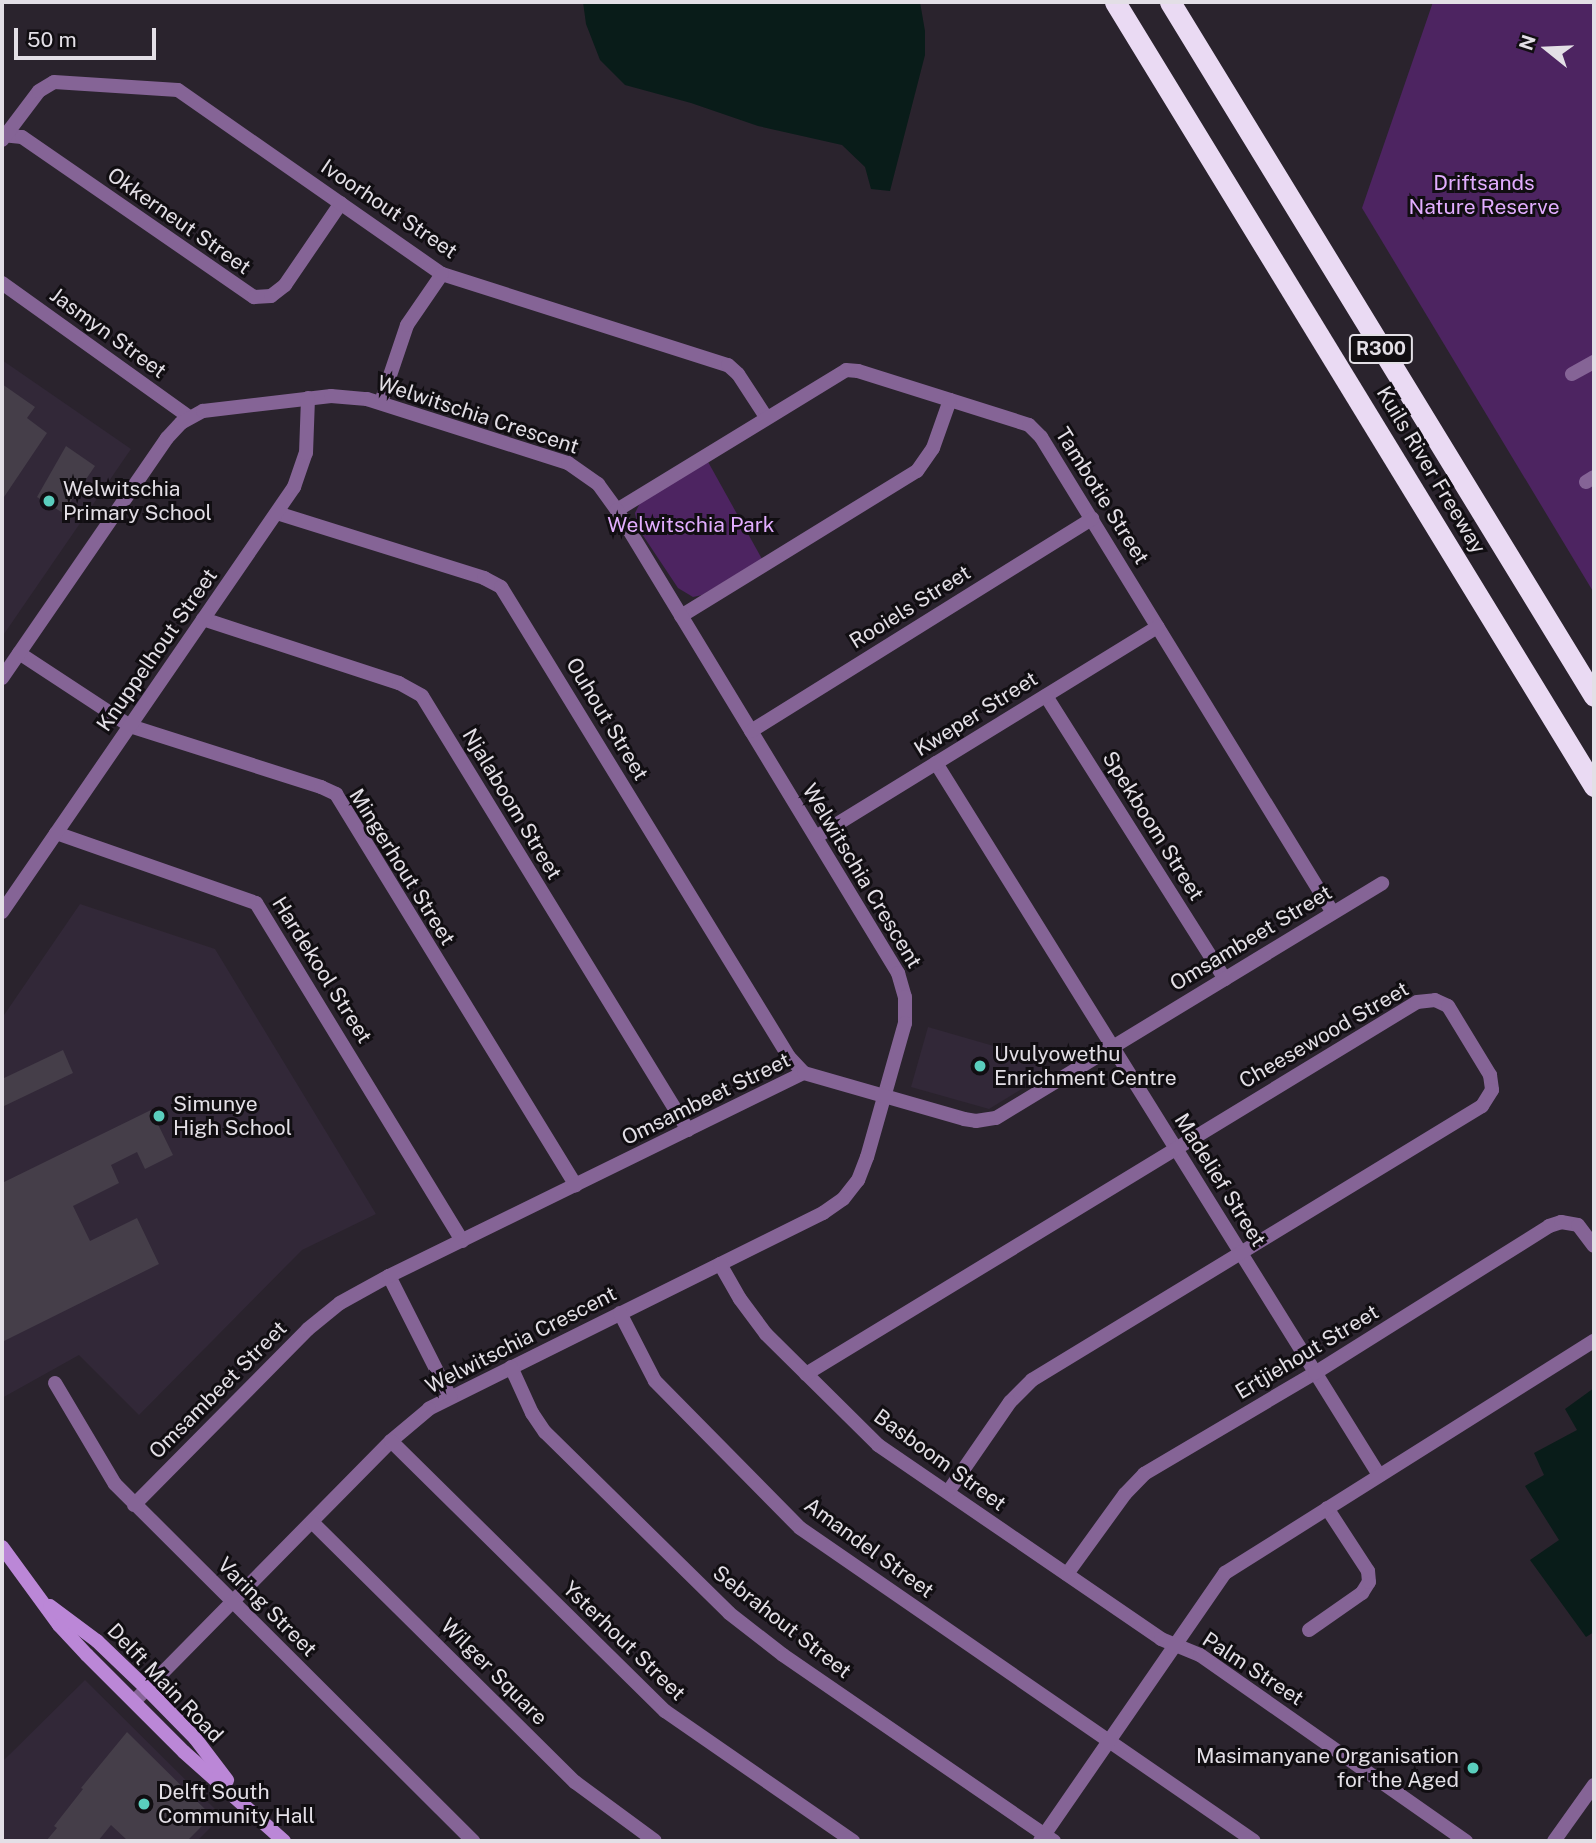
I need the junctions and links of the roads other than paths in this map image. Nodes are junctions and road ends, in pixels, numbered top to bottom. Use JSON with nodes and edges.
{"nodes":[{"id":1,"x":1115,"y":2,"type":"edge"},
{"id":2,"x":1170,"y":2,"type":"edge"},
{"id":3,"x":3,"y":137,"type":"edge"},
{"id":4,"x":341,"y":203,"type":"junction"},
{"id":5,"x":442,"y":274,"type":"junction"},
{"id":6,"x":2,"y":283,"type":"edge"},
{"id":7,"x":1594,"y":362,"type":"edge"},
{"id":8,"x":1572,"y":374,"type":"dead end"},
{"id":9,"x":308,"y":398,"type":"junction"},
{"id":10,"x":950,"y":400,"type":"junction"},
{"id":11,"x":381,"y":402,"type":"junction"},
{"id":12,"x":189,"y":417,"type":"junction"},
{"id":13,"x":766,"y":417,"type":"junction"},
{"id":14,"x":617,"y":510,"type":"junction"},
{"id":15,"x":277,"y":513,"type":"junction"},
{"id":16,"x":1092,"y":519,"type":"junction"},
{"id":17,"x":681,"y":616,"type":"junction"},
{"id":18,"x":203,"y":619,"type":"junction"},
{"id":19,"x":1158,"y":626,"type":"junction"},
{"id":20,"x":19,"y":653,"type":"junction"},
{"id":21,"x":2,"y":678,"type":"edge"},
{"id":22,"x":1594,"y":695,"type":"edge"},
{"id":23,"x":1046,"y":696,"type":"junction"},
{"id":24,"x":130,"y":726,"type":"junction"},
{"id":25,"x":751,"y":731,"type":"junction"},
{"id":26,"x":936,"y":763,"type":"junction"},
{"id":27,"x":1594,"y":786,"type":"edge"},
{"id":28,"x":56,"y":833,"type":"junction"},
{"id":29,"x":816,"y":837,"type":"junction"},
{"id":30,"x":1382,"y":883,"type":"dead end"},
{"id":31,"x":2,"y":912,"type":"edge"},
{"id":32,"x":1332,"y":913,"type":"junction"},
{"id":33,"x":1225,"y":979,"type":"junction"},
{"id":34,"x":1113,"y":1047,"type":"junction"},
{"id":35,"x":804,"y":1073,"type":"junction"},
{"id":36,"x":885,"y":1094,"type":"junction"},
{"id":37,"x":688,"y":1130,"type":"junction"},
{"id":38,"x":1176,"y":1148,"type":"junction"},
{"id":39,"x":576,"y":1185,"type":"junction"},
{"id":40,"x":461,"y":1241,"type":"junction"},
{"id":41,"x":1594,"y":1247,"type":"edge"},
{"id":42,"x":1241,"y":1253,"type":"junction"},
{"id":43,"x":720,"y":1264,"type":"junction"},
{"id":44,"x":389,"y":1276,"type":"junction"},
{"id":45,"x":620,"y":1313,"type":"junction"},
{"id":46,"x":1594,"y":1341,"type":"edge"},
{"id":47,"x":510,"y":1367,"type":"junction"},
{"id":48,"x":1315,"y":1373,"type":"junction"},
{"id":49,"x":806,"y":1374,"type":"junction"},
{"id":50,"x":55,"y":1383,"type":"dead end"},
{"id":51,"x":450,"y":1397,"type":"junction"},
{"id":52,"x":391,"y":1441,"type":"junction"},
{"id":53,"x":1379,"y":1475,"type":"junction"},
{"id":54,"x":948,"y":1492,"type":"junction"},
{"id":55,"x":134,"y":1505,"type":"junction"},
{"id":56,"x":1327,"y":1508,"type":"junction"},
{"id":57,"x":312,"y":1522,"type":"junction"},
{"id":58,"x":2,"y":1547,"type":"edge"},
{"id":59,"x":1067,"y":1574,"type":"junction"},
{"id":60,"x":45,"y":1602,"type":"junction"},
{"id":61,"x":233,"y":1603,"type":"junction"},
{"id":62,"x":1309,"y":1630,"type":"dead end"},
{"id":63,"x":1176,"y":1645,"type":"junction"},
{"id":64,"x":147,"y":1689,"type":"junction"},
{"id":65,"x":134,"y":1702,"type":"junction"},
{"id":66,"x":1110,"y":1741,"type":"junction"},
{"id":67,"x":1594,"y":1785,"type":"edge"},
{"id":68,"x":244,"y":1804,"type":"junction"},
{"id":69,"x":1046,"y":1839,"type":"edge"},
{"id":70,"x":284,"y":1841,"type":"edge"},
{"id":71,"x":473,"y":1841,"type":"edge"},
{"id":72,"x":654,"y":1841,"type":"edge"},
{"id":73,"x":853,"y":1841,"type":"edge"},
{"id":74,"x":1254,"y":1841,"type":"edge"},
{"id":75,"x":1466,"y":1841,"type":"edge"},
{"id":76,"x":1554,"y":1841,"type":"edge"}],
"edges":[{"from":1,"to":27,"type":"highway","name":"Kuils River Freeway","number":"R300"},
{"from":2,"to":22,"type":"highway","name":"Kuils River Freeway","number":"R300"},
{"from":3,"to":4,"type":"street","name":"Ivoorhout Street"},
{"from":3,"to":4,"type":"street","name":"Okkerneut Street"},
{"from":4,"to":5,"type":"street","name":"Ivoorhout Street"},
{"from":5,"to":11,"type":"street"},
{"from":5,"to":13,"type":"street","name":"Ivoorhout Street"},
{"from":6,"to":12,"type":"street","name":"Jasmyn Street"},
{"from":7,"to":8,"type":"street"},
{"from":9,"to":11,"type":"street","name":"Welwitschia Crescent"},
{"from":9,"to":12,"type":"street","name":"Welwitschia Crescent"},
{"from":9,"to":15,"type":"street","name":"Knuppelhout Street"},
{"from":10,"to":13,"type":"street","name":"Tambotie Street"},
{"from":10,"to":16,"type":"street","name":"Tambotie Street"},
{"from":10,"to":17,"type":"street"},
{"from":11,"to":14,"type":"street","name":"Welwitschia Crescent"},
{"from":12,"to":20,"type":"street","name":"Welwitschia Crescent"},
{"from":13,"to":14,"type":"street","name":"Tambotie Street"},
{"from":14,"to":17,"type":"street","name":"Welwitschia Crescent"},
{"from":15,"to":18,"type":"street","name":"Knuppelhout Street"},
{"from":15,"to":35,"type":"street","name":"Ouhout Street"},
{"from":16,"to":19,"type":"street","name":"Tambotie Street"},
{"from":16,"to":25,"type":"street","name":"Rooiels Street"},
{"from":17,"to":25,"type":"street","name":"Welwitschia Crescent"},
{"from":18,"to":24,"type":"street","name":"Knuppelhout Street"},
{"from":18,"to":37,"type":"street","name":"Njalaboom Street"},
{"from":19,"to":23,"type":"street","name":"Kweper Street"},
{"from":19,"to":32,"type":"street","name":"Tambotie Street"},
{"from":20,"to":21,"type":"street","name":"Welwitschia Crescent"},
{"from":20,"to":24,"type":"street","name":"Mingerhout Street"},
{"from":23,"to":26,"type":"street","name":"Kweper Street"},
{"from":23,"to":33,"type":"street","name":"Spekboom Street"},
{"from":24,"to":28,"type":"street","name":"Knuppelhout Street"},
{"from":24,"to":39,"type":"street","name":"Mingerhout Street"},
{"from":25,"to":29,"type":"street","name":"Welwitschia Crescent"},
{"from":26,"to":29,"type":"street","name":"Kweper Street"},
{"from":26,"to":34,"type":"street","name":"Madelief Street"},
{"from":28,"to":31,"type":"street","name":"Knuppelhout Street"},
{"from":28,"to":40,"type":"street","name":"Hardekool Street"},
{"from":29,"to":36,"type":"street","name":"Welwitschia Crescent"},
{"from":30,"to":32,"type":"street","name":"Omsambeet Street"},
{"from":32,"to":33,"type":"street","name":"Omsambeet Street"},
{"from":33,"to":34,"type":"street","name":"Omsambeet Street"},
{"from":34,"to":36,"type":"street","name":"Omsambeet Street"},
{"from":34,"to":38,"type":"street","name":"Madelief Street"},
{"from":35,"to":36,"type":"street","name":"Omsambeet Street"},
{"from":35,"to":37,"type":"street","name":"Omsambeet Street"},
{"from":36,"to":43,"type":"street","name":"Welwitschia Crescent"},
{"from":37,"to":39,"type":"street","name":"Omsambeet Street"},
{"from":38,"to":42,"type":"street","name":"Madelief Street"},
{"from":38,"to":42,"type":"street","name":"Cheesewood Street"},
{"from":38,"to":49,"type":"street","name":"Cheesewood Street"},
{"from":39,"to":40,"type":"street","name":"Omsambeet Street"},
{"from":40,"to":44,"type":"street","name":"Omsambeet Street"},
{"from":41,"to":48,"type":"street","name":"Ertjiehout Street"},
{"from":42,"to":48,"type":"street","name":"Madelief Street"},
{"from":42,"to":54,"type":"street","name":"Cheesewood Street"},
{"from":43,"to":45,"type":"street","name":"Welwitschia Crescent"},
{"from":43,"to":49,"type":"street","name":"Basboom Street"},
{"from":44,"to":51,"type":"street"},
{"from":44,"to":55,"type":"street","name":"Omsambeet Street"},
{"from":45,"to":47,"type":"street","name":"Welwitschia Crescent"},
{"from":45,"to":66,"type":"street","name":"Amandel Street"},
{"from":46,"to":53,"type":"street"},
{"from":47,"to":51,"type":"street","name":"Welwitschia Crescent"},
{"from":47,"to":69,"type":"street","name":"Sebrahout Street"},
{"from":48,"to":53,"type":"street","name":"Madelief Street"},
{"from":48,"to":59,"type":"street","name":"Ertjiehout Street"},
{"from":49,"to":54,"type":"street","name":"Basboom Street"},
{"from":50,"to":55,"type":"street","name":"Varing Street"},
{"from":51,"to":52,"type":"street","name":"Welwitschia Crescent"},
{"from":52,"to":57,"type":"street","name":"Welwitschia Crescent"},
{"from":52,"to":73,"type":"street","name":"Ysterhout Street"},
{"from":53,"to":56,"type":"street"},
{"from":54,"to":59,"type":"street","name":"Basboom Street"},
{"from":55,"to":61,"type":"street","name":"Varing Street"},
{"from":56,"to":62,"type":"street"},
{"from":56,"to":63,"type":"street"},
{"from":57,"to":61,"type":"street","name":"Welwitschia Crescent"},
{"from":57,"to":72,"type":"street","name":"Wilger Square"},
{"from":58,"to":60,"type":"street","name":"Delft Main Road"},
{"from":59,"to":63,"type":"street","name":"Basboom Street"},
{"from":60,"to":64,"type":"street","name":"Delft Main Road"},
{"from":60,"to":65,"type":"street","name":"Delft Main Road"},
{"from":61,"to":64,"type":"street","name":"Welwitschia Crescent"},
{"from":61,"to":71,"type":"street","name":"Varing Street"},
{"from":63,"to":66,"type":"street","name":"Palm Street"},
{"from":63,"to":75,"type":"street","name":"Palm Street"},
{"from":64,"to":65,"type":"street","name":"Welwitschia Crescent"},
{"from":64,"to":68,"type":"street","name":"Delft Main Road"},
{"from":65,"to":68,"type":"street","name":"Delft Main Road"},
{"from":66,"to":69,"type":"street","name":"Palm Street"},
{"from":66,"to":74,"type":"street","name":"Amandel Street"},
{"from":67,"to":76,"type":"street"},
{"from":68,"to":70,"type":"street","name":"Delft Main Road"}]}
